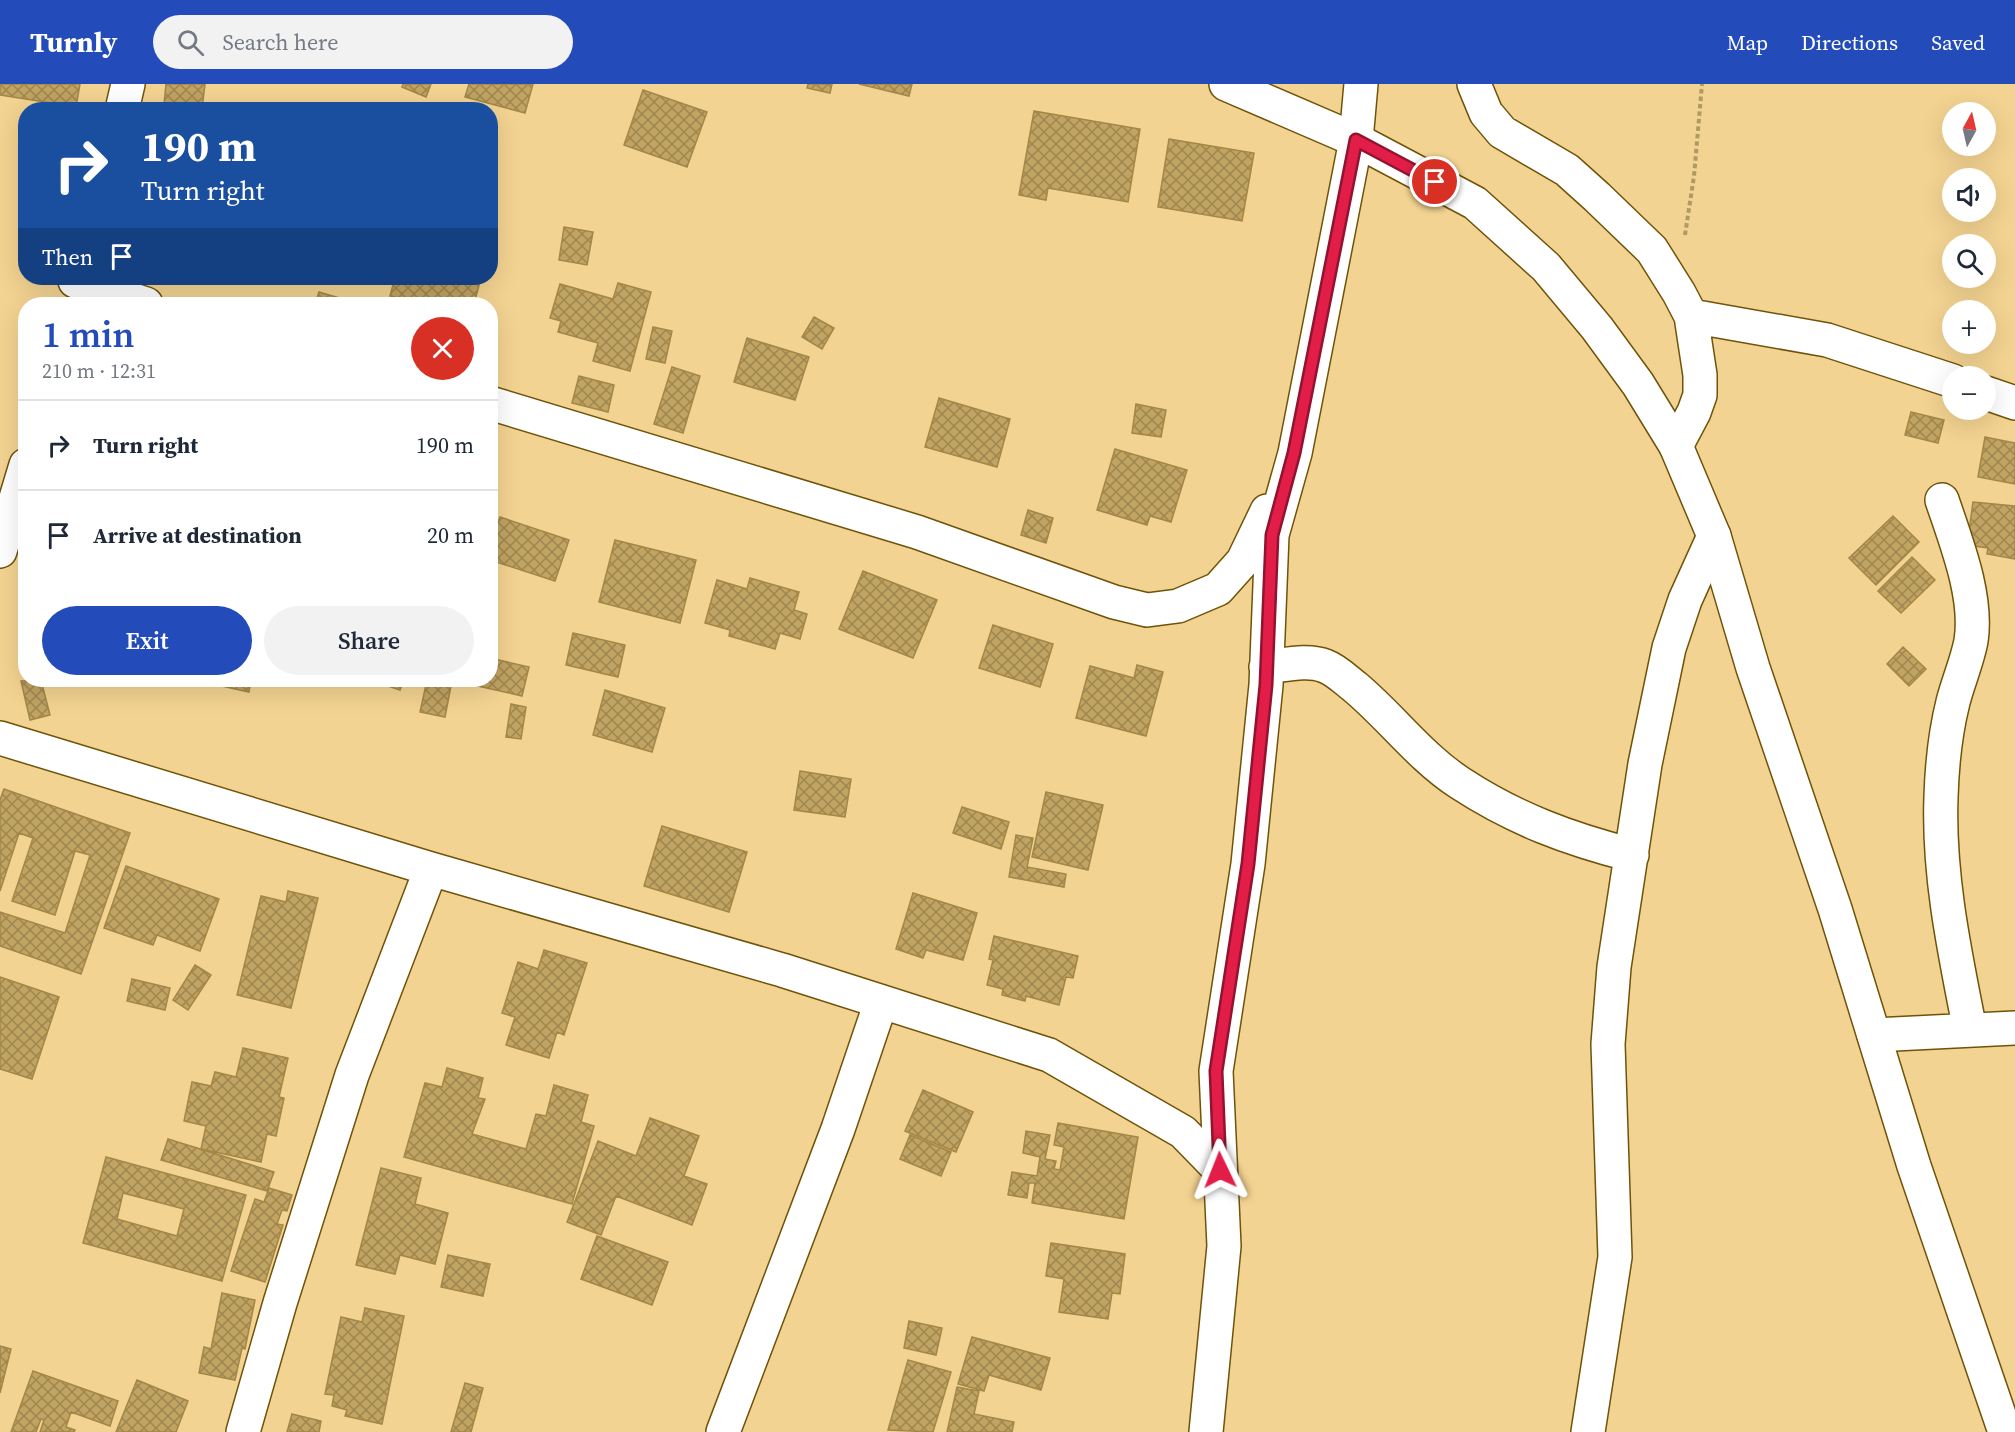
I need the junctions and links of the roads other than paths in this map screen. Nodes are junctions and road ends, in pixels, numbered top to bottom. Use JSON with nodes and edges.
{"nodes":[{"id":1,"x":128,"y":84,"type":"edge"},
{"id":2,"x":1226,"y":84,"type":"edge"},
{"id":3,"x":1361,"y":84,"type":"edge"},
{"id":4,"x":1474,"y":84,"type":"edge"},
{"id":5,"x":124,"y":102,"type":"edge"},
{"id":6,"x":1356,"y":140,"type":"junction"},
{"id":7,"x":73,"y":288,"type":"edge"},
{"id":8,"x":114,"y":297,"type":"edge"},
{"id":9,"x":1685,"y":305,"type":"junction"},
{"id":10,"x":1942,"y":377,"type":"edge"},
{"id":11,"x":1996,"y":397,"type":"edge"},
{"id":12,"x":2015,"y":404,"type":"edge"},
{"id":13,"x":498,"y":405,"type":"edge"},
{"id":14,"x":1676,"y":446,"type":"junction"},
{"id":15,"x":1294,"y":453,"type":"junction"},
{"id":16,"x":18,"y":492,"type":"edge"},
{"id":17,"x":1942,"y":500,"type":"dead end"},
{"id":18,"x":1714,"y":536,"type":"junction"},
{"id":19,"x":0,"y":552,"type":"edge"},
{"id":20,"x":1266,"y":667,"type":"junction"},
{"id":21,"x":0,"y":738,"type":"edge"},
{"id":22,"x":1632,"y":855,"type":"junction"},
{"id":23,"x":431,"y":869,"type":"junction"},
{"id":24,"x":881,"y":1002,"type":"junction"},
{"id":25,"x":2015,"y":1028,"type":"edge"},
{"id":26,"x":1970,"y":1030,"type":"junction"},
{"id":27,"x":1874,"y":1035,"type":"junction"},
{"id":28,"x":1220,"y":1170,"type":"junction"},
{"id":29,"x":1208,"y":1430,"type":"edge"},
{"id":30,"x":243,"y":1432,"type":"edge"},
{"id":31,"x":723,"y":1432,"type":"edge"},
{"id":32,"x":1588,"y":1432,"type":"edge"},
{"id":33,"x":2005,"y":1432,"type":"edge"}],
"edges":[{"from":1,"to":5,"type":"street"},
{"from":2,"to":6,"type":"street"},
{"from":3,"to":6,"type":"street"},
{"from":4,"to":9,"type":"street"},
{"from":6,"to":14,"type":"street"},
{"from":6,"to":15,"type":"street"},
{"from":7,"to":8,"type":"street"},
{"from":9,"to":10,"type":"street"},
{"from":9,"to":14,"type":"street"},
{"from":11,"to":12,"type":"street"},
{"from":13,"to":15,"type":"street"},
{"from":14,"to":18,"type":"street"},
{"from":15,"to":20,"type":"street"},
{"from":16,"to":19,"type":"street"},
{"from":17,"to":26,"type":"street"},
{"from":18,"to":22,"type":"street"},
{"from":18,"to":27,"type":"street"},
{"from":20,"to":22,"type":"street"},
{"from":20,"to":28,"type":"street"},
{"from":21,"to":23,"type":"street"},
{"from":22,"to":32,"type":"street"},
{"from":23,"to":24,"type":"street"},
{"from":23,"to":30,"type":"street"},
{"from":24,"to":28,"type":"street"},
{"from":24,"to":31,"type":"street"},
{"from":25,"to":26,"type":"street"},
{"from":26,"to":27,"type":"street"},
{"from":27,"to":33,"type":"street"},
{"from":28,"to":29,"type":"street"}]}
